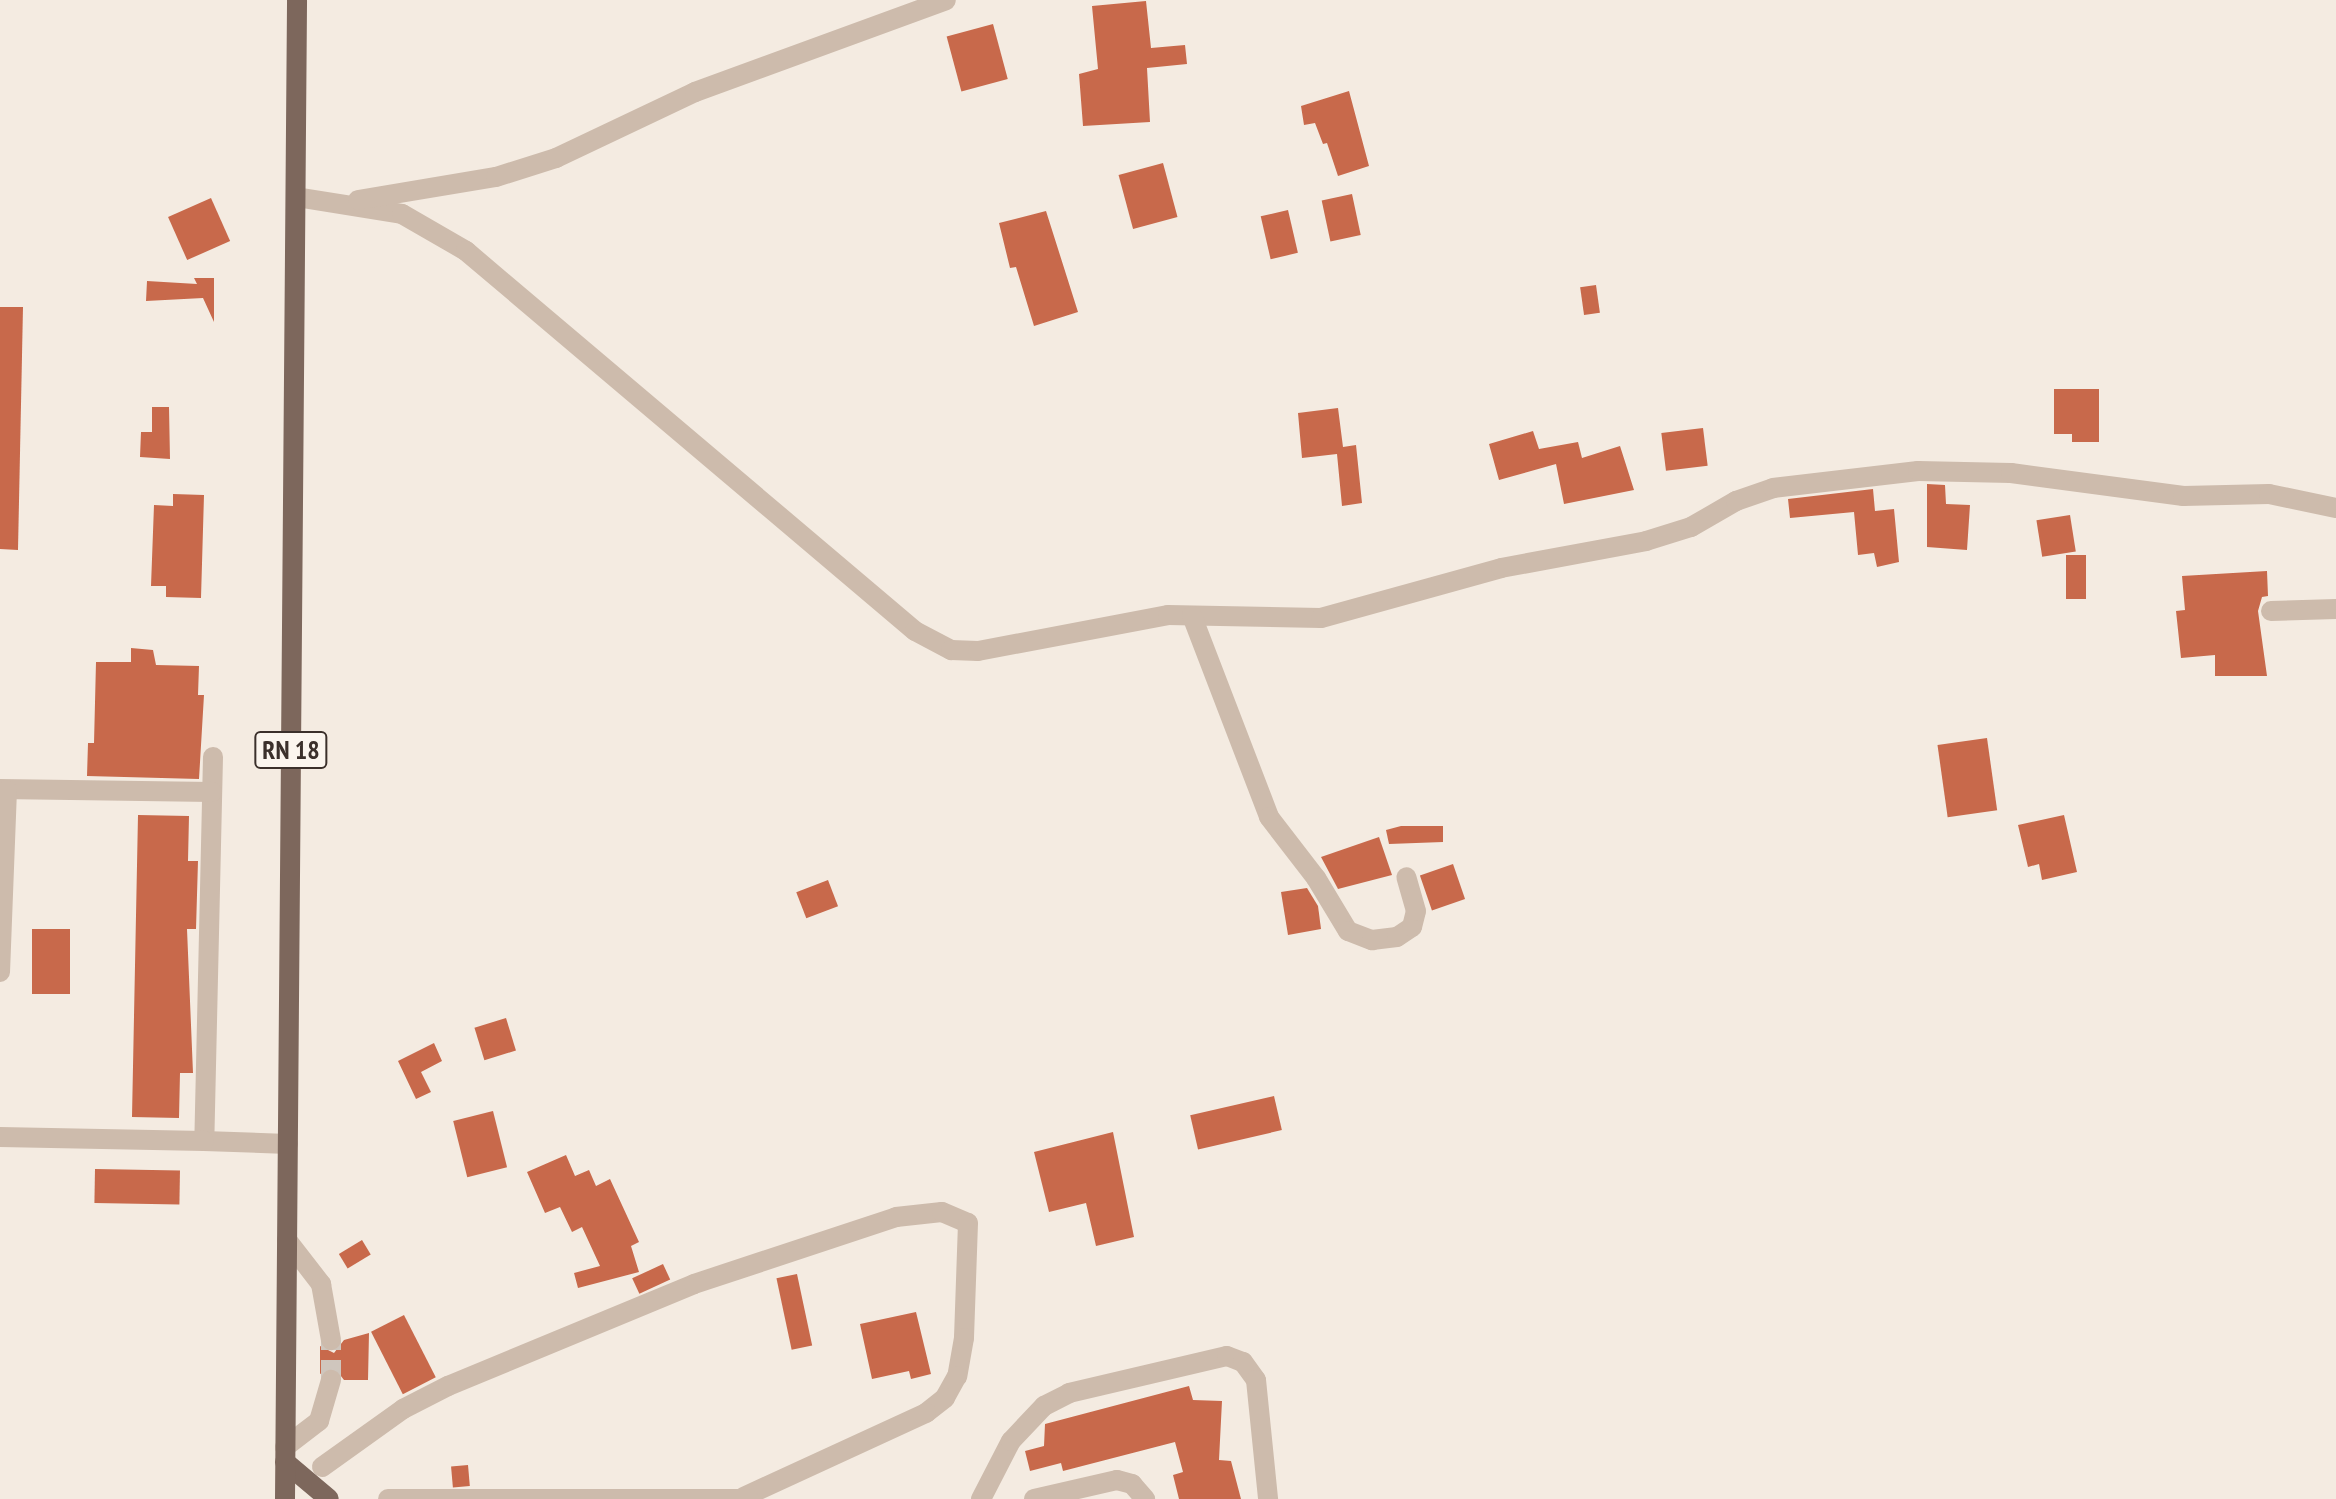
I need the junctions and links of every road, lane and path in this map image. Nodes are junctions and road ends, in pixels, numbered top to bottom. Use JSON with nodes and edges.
{"nodes":[{"id":1,"x":297,"y":0,"type":"edge"},
{"id":2,"x":946,"y":0,"type":"edge"},
{"id":3,"x":296,"y":197,"type":"junction"},
{"id":4,"x":339,"y":203,"type":"junction"},
{"id":5,"x":2336,"y":508,"type":"edge"},
{"id":6,"x":2336,"y":609,"type":"edge"},
{"id":7,"x":2271,"y":611,"type":"dead end"},
{"id":8,"x":1192,"y":616,"type":"junction"},
{"id":9,"x":213,"y":757,"type":"dead end"},
{"id":10,"x":4,"y":790,"type":"edge"},
{"id":11,"x":212,"y":792,"type":"junction"},
{"id":12,"x":1406,"y":877,"type":"dead end"},
{"id":13,"x":0,"y":972,"type":"edge"},
{"id":14,"x":0,"y":1137,"type":"edge"},
{"id":15,"x":204,"y":1141,"type":"junction"},
{"id":16,"x":288,"y":1144,"type":"junction"},
{"id":17,"x":287,"y":1240,"type":"junction"},
{"id":18,"x":331,"y":1340,"type":"tunnel mouth"},
{"id":19,"x":331,"y":1380,"type":"tunnel mouth"},
{"id":20,"x":285,"y":1454,"type":"junction"},
{"id":21,"x":322,"y":1467,"type":"dead end"},
{"id":22,"x":746,"y":1498,"type":"edge"},
{"id":23,"x":285,"y":1499,"type":"edge"},
{"id":24,"x":329,"y":1499,"type":"edge"},
{"id":25,"x":388,"y":1499,"type":"edge"},
{"id":26,"x":981,"y":1499,"type":"edge"},
{"id":27,"x":1034,"y":1499,"type":"edge"},
{"id":28,"x":1145,"y":1499,"type":"edge"},
{"id":29,"x":1268,"y":1499,"type":"edge"}],
"edges":[{"from":1,"to":3,"type":"main road","number":"RN 18"},
{"from":2,"to":4,"type":"street"},
{"from":3,"to":4,"type":"street"},
{"from":3,"to":16,"type":"main road","number":"RN 18"},
{"from":4,"to":8,"type":"street"},
{"from":5,"to":8,"type":"street"},
{"from":6,"to":7,"type":"street"},
{"from":8,"to":12,"type":"street"},
{"from":9,"to":11,"type":"street"},
{"from":10,"to":11,"type":"street"},
{"from":10,"to":13,"type":"street"},
{"from":11,"to":15,"type":"street"},
{"from":14,"to":15,"type":"street"},
{"from":15,"to":16,"type":"street"},
{"from":16,"to":17,"type":"main road","number":"RN 18"},
{"from":17,"to":18,"type":"street"},
{"from":17,"to":20,"type":"main road","number":"RN 18"},
{"from":19,"to":20,"type":"street"},
{"from":20,"to":23,"type":"main road","number":"RN 18"},
{"from":20,"to":24,"type":"main road"},
{"from":21,"to":22,"type":"street"},
{"from":22,"to":25,"type":"street"},
{"from":26,"to":29,"type":"street"},
{"from":27,"to":28,"type":"street"}]}
